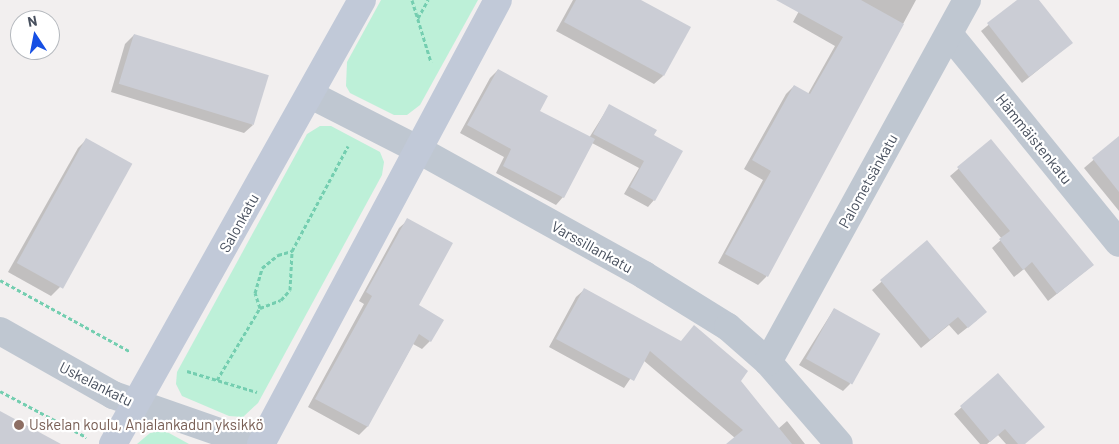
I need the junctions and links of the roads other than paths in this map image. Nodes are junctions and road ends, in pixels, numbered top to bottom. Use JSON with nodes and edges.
{"nodes":[{"id":1,"x":362,"y":0,"type":"edge"},
{"id":2,"x":498,"y":0,"type":"edge"},
{"id":3,"x":967,"y":0,"type":"edge"},
{"id":4,"x":949,"y":34,"type":"junction"},
{"id":5,"x":311,"y":95,"type":"junction"},
{"id":6,"x":417,"y":149,"type":"junction"},
{"id":7,"x":1119,"y":243,"type":"edge"},
{"id":8,"x":0,"y":331,"type":"edge"},
{"id":9,"x":768,"y":362,"type":"junction"},
{"id":10,"x":136,"y":405,"type":"junction"},
{"id":11,"x":100,"y":441,"type":"edge"},
{"id":12,"x":254,"y":444,"type":"edge"},
{"id":13,"x":261,"y":444,"type":"edge"},
{"id":14,"x":839,"y":444,"type":"edge"}],
"edges":[{"from":1,"to":5,"type":"main road","name":"Salonkatu"},
{"from":2,"to":6,"type":"main road"},
{"from":3,"to":4,"type":"street","name":"Palometsänkatu"},
{"from":4,"to":7,"type":"street","name":"Hämmäistenkatu"},
{"from":4,"to":9,"type":"street","name":"Palometsänkatu"},
{"from":5,"to":6,"type":"street","name":"Varssillankatu"},
{"from":5,"to":10,"type":"main road","name":"Salonkatu"},
{"from":6,"to":9,"type":"street","name":"Varssillankatu"},
{"from":6,"to":13,"type":"main road"},
{"from":8,"to":10,"type":"street","name":"Uskelankatu"},
{"from":9,"to":14,"type":"street","name":"Varssillankatu"},
{"from":10,"to":11,"type":"main road","name":"Salonkatu"},
{"from":10,"to":12,"type":"street","name":"Uskelankatu"}]}
